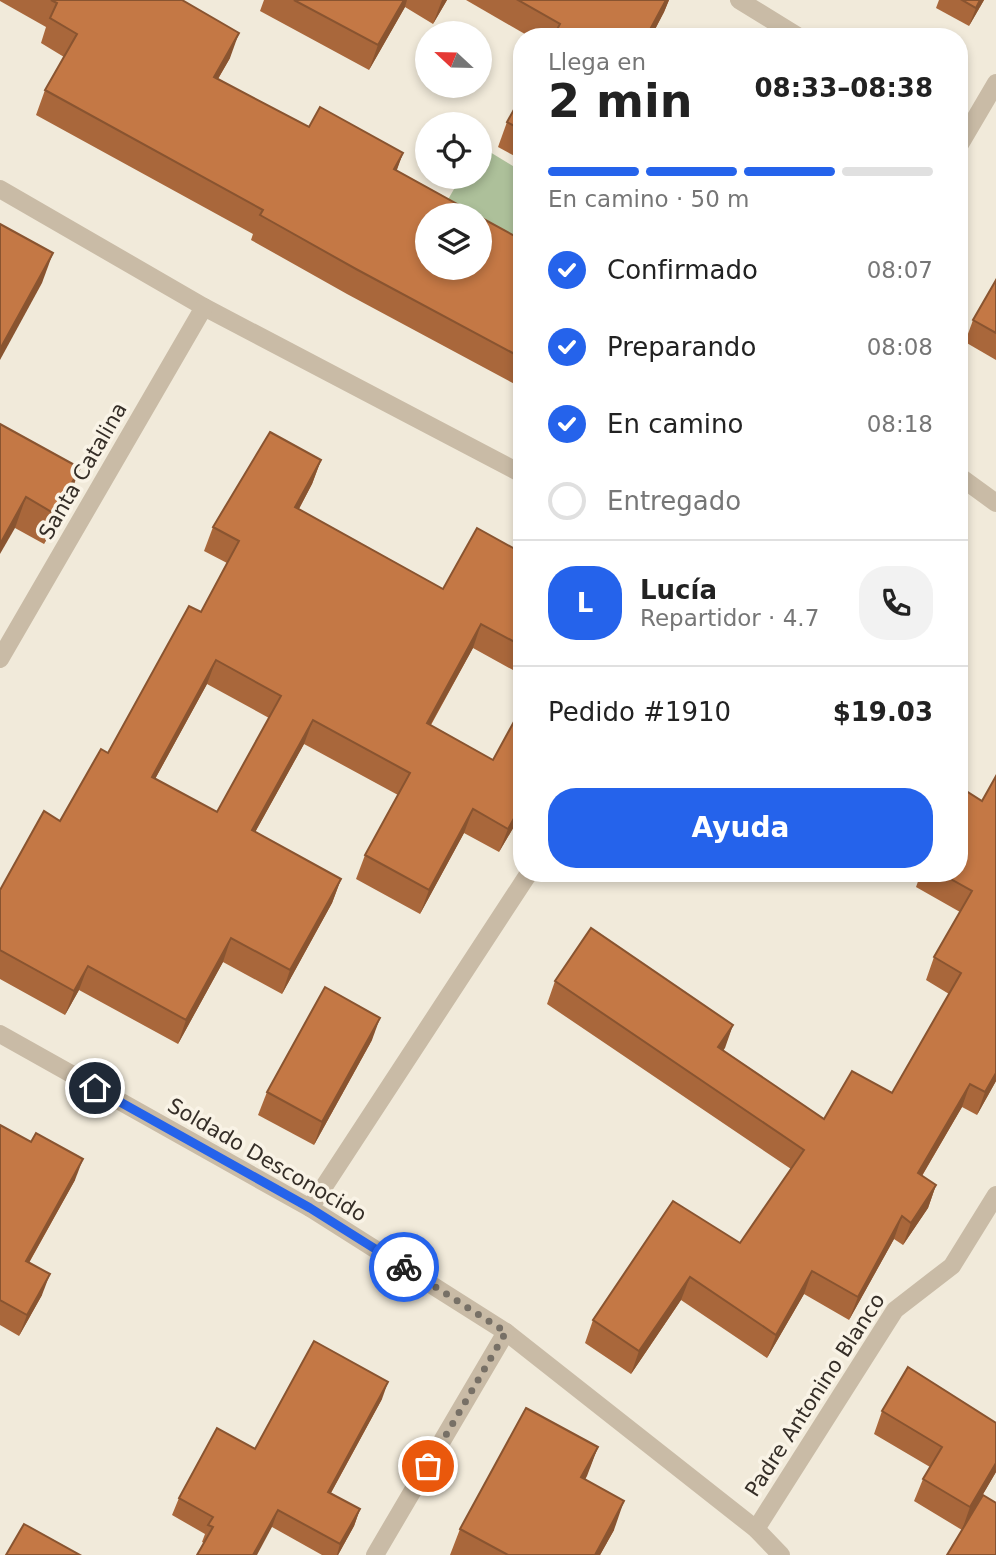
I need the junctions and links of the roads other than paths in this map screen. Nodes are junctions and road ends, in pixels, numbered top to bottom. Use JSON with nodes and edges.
{"nodes":[{"id":1,"x":739,"y":0,"type":"edge"},
{"id":2,"x":784,"y":28,"type":"edge"},
{"id":3,"x":996,"y":82,"type":"edge"},
{"id":4,"x":968,"y":128,"type":"edge"},
{"id":5,"x":0,"y":189,"type":"edge"},
{"id":6,"x":204,"y":307,"type":"junction"},
{"id":7,"x":513,"y":469,"type":"edge"},
{"id":8,"x":968,"y":483,"type":"edge"},
{"id":9,"x":996,"y":503,"type":"edge"},
{"id":10,"x":0,"y":659,"type":"edge"},
{"id":11,"x":523,"y":882,"type":"edge"},
{"id":12,"x":0,"y":1034,"type":"edge"},
{"id":13,"x":996,"y":1195,"type":"edge"},
{"id":14,"x":310,"y":1208,"type":"junction"},
{"id":15,"x":506,"y":1332,"type":"junction"},
{"id":16,"x":756,"y":1529,"type":"junction"},
{"id":17,"x":375,"y":1555,"type":"edge"},
{"id":18,"x":782,"y":1555,"type":"edge"}],
"edges":[{"from":1,"to":2,"type":"street"},
{"from":3,"to":4,"type":"street"},
{"from":5,"to":6,"type":"street"},
{"from":6,"to":7,"type":"street"},
{"from":6,"to":10,"type":"street","name":"Santa Catalina"},
{"from":8,"to":9,"type":"street"},
{"from":11,"to":14,"type":"street"},
{"from":12,"to":14,"type":"street","name":"Soldado Desconocido"},
{"from":13,"to":16,"type":"street","name":"Padre Antonino Blanco"},
{"from":14,"to":15,"type":"street","name":"Soldado Desconocido"},
{"from":15,"to":16,"type":"street","name":"Soldado Desconocido"},
{"from":15,"to":17,"type":"street"},
{"from":16,"to":18,"type":"street","name":"Soldado Desconocido"}]}
